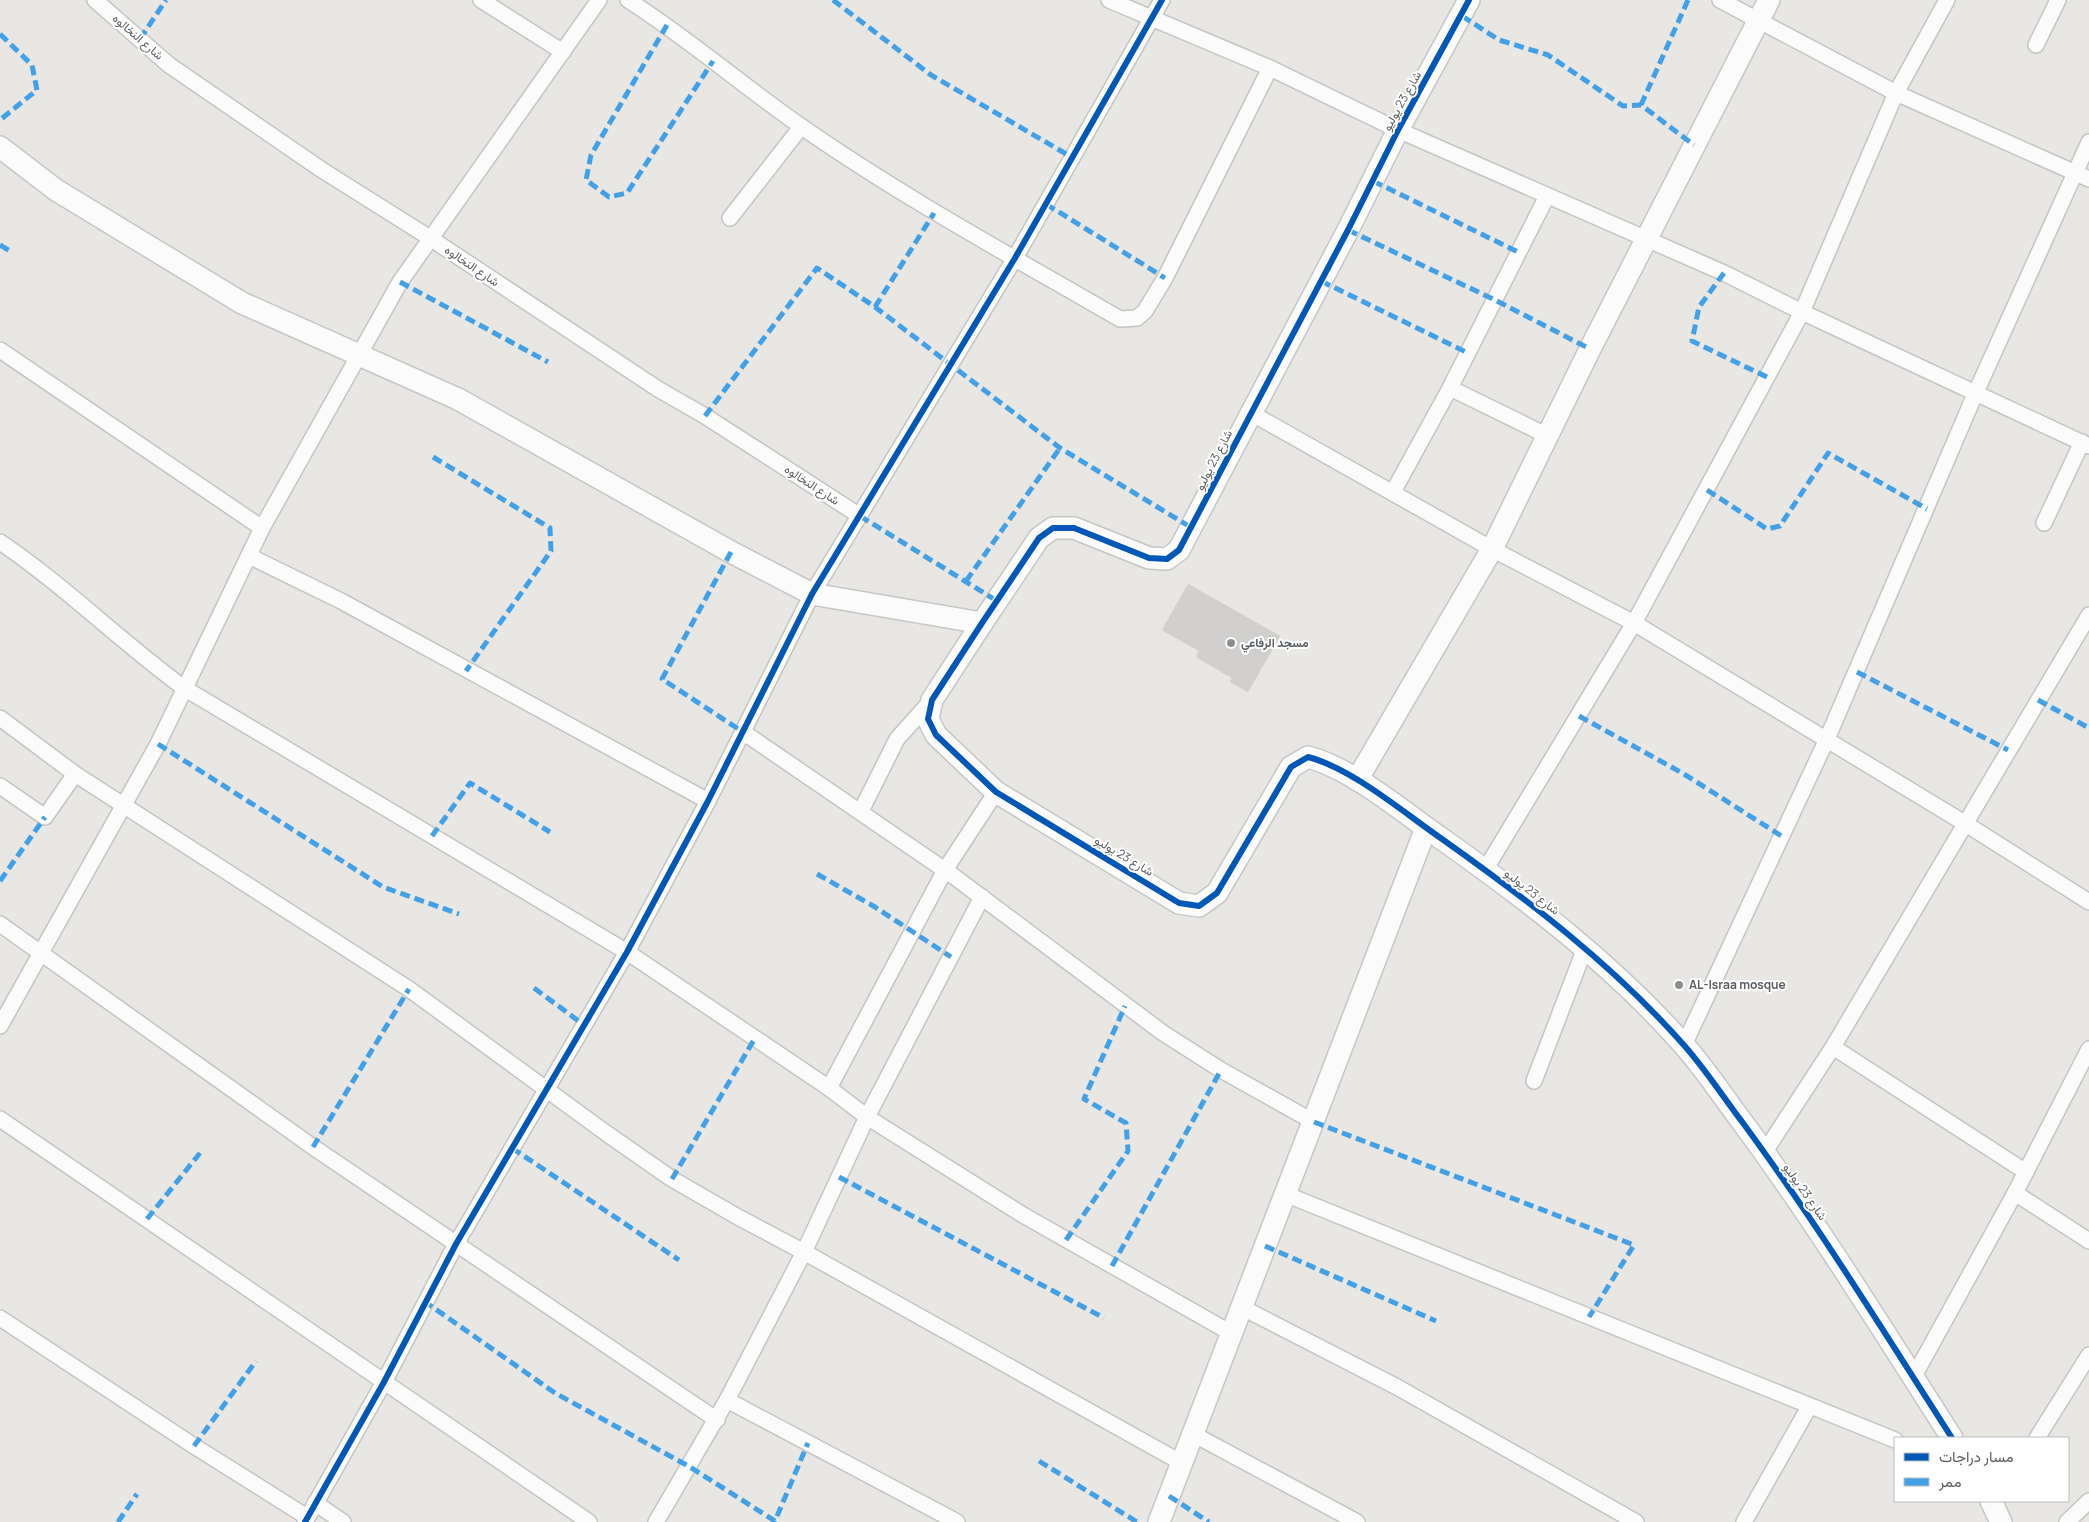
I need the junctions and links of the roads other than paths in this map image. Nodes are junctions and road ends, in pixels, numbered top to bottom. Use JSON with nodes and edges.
{"nodes":[{"id":1,"x":96,"y":0,"type":"edge"},
{"id":2,"x":480,"y":0,"type":"edge"},
{"id":3,"x":599,"y":0,"type":"edge"},
{"id":4,"x":628,"y":0,"type":"edge"},
{"id":5,"x":1108,"y":0,"type":"edge"},
{"id":6,"x":1162,"y":0,"type":"edge"},
{"id":7,"x":1469,"y":0,"type":"edge"},
{"id":8,"x":1720,"y":0,"type":"edge"},
{"id":9,"x":1769,"y":0,"type":"edge"},
{"id":10,"x":1947,"y":0,"type":"edge"},
{"id":11,"x":2058,"y":0,"type":"edge"},
{"id":12,"x":1153,"y":19,"type":"junction"},
{"id":13,"x":1759,"y":19,"type":"junction"},
{"id":14,"x":2036,"y":45,"type":"dead end"},
{"id":15,"x":563,"y":52,"type":"junction"},
{"id":16,"x":1270,"y":68,"type":"junction"},
{"id":17,"x":1896,"y":93,"type":"junction"},
{"id":18,"x":801,"y":127,"type":"junction"},
{"id":19,"x":1398,"y":130,"type":"junction"},
{"id":20,"x":2089,"y":142,"type":"edge"},
{"id":21,"x":0,"y":147,"type":"edge"},
{"id":22,"x":2075,"y":172,"type":"junction"},
{"id":23,"x":2089,"y":179,"type":"edge"},
{"id":24,"x":1547,"y":196,"type":"junction"},
{"id":25,"x":730,"y":218,"type":"dead end"},
{"id":26,"x":430,"y":238,"type":"junction"},
{"id":27,"x":1646,"y":238,"type":"junction"},
{"id":28,"x":1015,"y":258,"type":"junction"},
{"id":29,"x":1802,"y":312,"type":"junction"},
{"id":30,"x":0,"y":350,"type":"edge"},
{"id":31,"x":360,"y":355,"type":"junction"},
{"id":32,"x":1450,"y":388,"type":"junction"},
{"id":33,"x":1976,"y":392,"type":"junction"},
{"id":34,"x":1251,"y":413,"type":"junction"},
{"id":35,"x":1548,"y":436,"type":"junction"},
{"id":36,"x":2085,"y":444,"type":"edge"},
{"id":37,"x":1393,"y":492,"type":"junction"},
{"id":38,"x":860,"y":516,"type":"junction"},
{"id":39,"x":2044,"y":523,"type":"dead end"},
{"id":40,"x":262,"y":528,"type":"junction"},
{"id":41,"x":1,"y":543,"type":"edge"},
{"id":42,"x":1492,"y":549,"type":"junction"},
{"id":43,"x":249,"y":556,"type":"junction"},
{"id":44,"x":812,"y":594,"type":"junction"},
{"id":45,"x":2089,"y":615,"type":"edge"},
{"id":46,"x":1634,"y":623,"type":"junction"},
{"id":47,"x":982,"y":624,"type":"junction"},
{"id":48,"x":184,"y":688,"type":"junction"},
{"id":49,"x":932,"y":700,"type":"junction"},
{"id":50,"x":0,"y":718,"type":"edge"},
{"id":51,"x":743,"y":732,"type":"junction"},
{"id":52,"x":1827,"y":739,"type":"junction"},
{"id":53,"x":75,"y":774,"type":"junction"},
{"id":54,"x":1356,"y":780,"type":"junction"},
{"id":55,"x":0,"y":786,"type":"edge"},
{"id":56,"x":996,"y":792,"type":"junction"},
{"id":57,"x":708,"y":801,"type":"junction"},
{"id":58,"x":123,"y":805,"type":"junction"},
{"id":59,"x":861,"y":811,"type":"junction"},
{"id":60,"x":1966,"y":824,"type":"junction"},
{"id":61,"x":1426,"y":828,"type":"junction"},
{"id":62,"x":945,"y":870,"type":"junction"},
{"id":63,"x":1485,"y":870,"type":"junction"},
{"id":64,"x":982,"y":897,"type":"junction"},
{"id":65,"x":2089,"y":902,"type":"edge"},
{"id":66,"x":0,"y":924,"type":"edge"},
{"id":67,"x":1585,"y":948,"type":"junction"},
{"id":68,"x":40,"y":952,"type":"junction"},
{"id":69,"x":627,"y":952,"type":"junction"},
{"id":70,"x":0,"y":1026,"type":"edge"},
{"id":71,"x":1684,"y":1045,"type":"junction"},
{"id":72,"x":1834,"y":1047,"type":"junction"},
{"id":73,"x":2089,"y":1049,"type":"edge"},
{"id":74,"x":1534,"y":1081,"type":"dead end"},
{"id":75,"x":828,"y":1088,"type":"junction"},
{"id":76,"x":546,"y":1090,"type":"junction"},
{"id":77,"x":867,"y":1117,"type":"junction"},
{"id":78,"x":0,"y":1119,"type":"edge"},
{"id":79,"x":1314,"y":1122,"type":"junction"},
{"id":80,"x":1764,"y":1153,"type":"junction"},
{"id":81,"x":2026,"y":1172,"type":"junction"},
{"id":82,"x":2015,"y":1193,"type":"junction"},
{"id":83,"x":1285,"y":1194,"type":"junction"},
{"id":84,"x":2089,"y":1241,"type":"edge"},
{"id":85,"x":456,"y":1244,"type":"junction"},
{"id":86,"x":804,"y":1252,"type":"junction"},
{"id":87,"x":1241,"y":1307,"type":"junction"},
{"id":88,"x":0,"y":1318,"type":"edge"},
{"id":89,"x":1231,"y":1333,"type":"junction"},
{"id":90,"x":2089,"y":1355,"type":"edge"},
{"id":91,"x":1913,"y":1378,"type":"junction"},
{"id":92,"x":384,"y":1382,"type":"junction"},
{"id":93,"x":727,"y":1400,"type":"junction"},
{"id":94,"x":1809,"y":1407,"type":"junction"},
{"id":95,"x":717,"y":1420,"type":"junction"},
{"id":96,"x":1193,"y":1434,"type":"junction"},
{"id":97,"x":1951,"y":1437,"type":"edge"},
{"id":98,"x":2038,"y":1437,"type":"edge"},
{"id":99,"x":1894,"y":1440,"type":"edge"},
{"id":100,"x":1182,"y":1463,"type":"junction"},
{"id":101,"x":2089,"y":1501,"type":"edge"},
{"id":102,"x":315,"y":1503,"type":"junction"},
{"id":103,"x":306,"y":1520,"type":"edge"},
{"id":104,"x":343,"y":1522,"type":"edge"},
{"id":105,"x":589,"y":1522,"type":"edge"},
{"id":106,"x":656,"y":1522,"type":"edge"},
{"id":107,"x":957,"y":1522,"type":"edge"},
{"id":108,"x":1159,"y":1522,"type":"edge"},
{"id":109,"x":1357,"y":1522,"type":"edge"},
{"id":110,"x":1636,"y":1522,"type":"edge"},
{"id":111,"x":1744,"y":1522,"type":"edge"},
{"id":112,"x":2067,"y":1522,"type":"edge"}],
"edges":[{"from":1,"to":26,"type":"street","name":"شارع النخالوه"},
{"from":2,"to":15,"type":"street"},
{"from":3,"to":15,"type":"street"},
{"from":4,"to":18,"type":"street"},
{"from":5,"to":12,"type":"street"},
{"from":6,"to":12,"type":"street"},
{"from":7,"to":19,"type":"street","name":"شارع 23 يوليو"},
{"from":8,"to":13,"type":"street"},
{"from":9,"to":13,"type":"street"},
{"from":10,"to":17,"type":"street"},
{"from":11,"to":14,"type":"street"},
{"from":12,"to":16,"type":"street"},
{"from":12,"to":28,"type":"street"},
{"from":13,"to":17,"type":"street"},
{"from":13,"to":27,"type":"street"},
{"from":15,"to":26,"type":"street"},
{"from":16,"to":19,"type":"street"},
{"from":16,"to":28,"type":"street"},
{"from":17,"to":22,"type":"street"},
{"from":17,"to":29,"type":"street"},
{"from":18,"to":25,"type":"street"},
{"from":18,"to":28,"type":"street"},
{"from":19,"to":24,"type":"street"},
{"from":19,"to":34,"type":"street","name":"شارع 23 يوليو"},
{"from":20,"to":22,"type":"street"},
{"from":21,"to":31,"type":"street"},
{"from":22,"to":23,"type":"street"},
{"from":22,"to":33,"type":"street"},
{"from":24,"to":27,"type":"street"},
{"from":24,"to":32,"type":"street"},
{"from":26,"to":31,"type":"street"},
{"from":26,"to":38,"type":"street","name":"شارع النخالوه"},
{"from":27,"to":29,"type":"street"},
{"from":27,"to":35,"type":"street"},
{"from":28,"to":38,"type":"street"},
{"from":29,"to":33,"type":"street"},
{"from":29,"to":46,"type":"street"},
{"from":30,"to":40,"type":"street"},
{"from":31,"to":40,"type":"street"},
{"from":31,"to":44,"type":"street"},
{"from":32,"to":35,"type":"street"},
{"from":32,"to":37,"type":"street"},
{"from":33,"to":36,"type":"street"},
{"from":33,"to":52,"type":"street"},
{"from":34,"to":37,"type":"street"},
{"from":34,"to":47,"type":"street","name":"شارع 23 يوليو"},
{"from":35,"to":42,"type":"street"},
{"from":36,"to":39,"type":"street"},
{"from":37,"to":42,"type":"street"},
{"from":38,"to":44,"type":"street"},
{"from":40,"to":43,"type":"street"},
{"from":41,"to":48,"type":"street"},
{"from":42,"to":46,"type":"street"},
{"from":42,"to":54,"type":"street"},
{"from":43,"to":48,"type":"street"},
{"from":43,"to":57,"type":"street"},
{"from":44,"to":47,"type":"street"},
{"from":44,"to":51,"type":"street"},
{"from":45,"to":60,"type":"street"},
{"from":46,"to":52,"type":"street"},
{"from":46,"to":63,"type":"street"},
{"from":47,"to":49,"type":"street","name":"شارع 23 يوليو"},
{"from":48,"to":58,"type":"street"},
{"from":48,"to":69,"type":"street"},
{"from":49,"to":56,"type":"street","name":"شارع 23 يوليو"},
{"from":49,"to":59,"type":"street"},
{"from":50,"to":53,"type":"street"},
{"from":51,"to":57,"type":"street"},
{"from":51,"to":59,"type":"street"},
{"from":52,"to":60,"type":"street"},
{"from":52,"to":71,"type":"street"},
{"from":53,"to":55,"type":"street"},
{"from":53,"to":58,"type":"street"},
{"from":54,"to":56,"type":"street","name":"شارع 23 يوليو"},
{"from":54,"to":61,"type":"street","name":"شارع 23 يوليو"},
{"from":56,"to":62,"type":"street"},
{"from":57,"to":69,"type":"street"},
{"from":58,"to":68,"type":"street"},
{"from":58,"to":76,"type":"street"},
{"from":59,"to":62,"type":"street"},
{"from":60,"to":65,"type":"street"},
{"from":60,"to":72,"type":"street"},
{"from":61,"to":63,"type":"street","name":"شارع 23 يوليو"},
{"from":61,"to":79,"type":"street"},
{"from":62,"to":64,"type":"street"},
{"from":62,"to":75,"type":"street"},
{"from":63,"to":67,"type":"street","name":"شارع 23 يوليو"},
{"from":64,"to":77,"type":"street"},
{"from":64,"to":79,"type":"street"},
{"from":66,"to":68,"type":"street"},
{"from":67,"to":71,"type":"street","name":"شارع 23 يوليو"},
{"from":67,"to":74,"type":"street"},
{"from":68,"to":70,"type":"street"},
{"from":68,"to":85,"type":"street"},
{"from":69,"to":75,"type":"street"},
{"from":69,"to":76,"type":"street"},
{"from":71,"to":80,"type":"street","name":"شارع 23 يوليو"},
{"from":72,"to":80,"type":"street"},
{"from":72,"to":81,"type":"street"},
{"from":73,"to":81,"type":"street"},
{"from":75,"to":77,"type":"street"},
{"from":76,"to":85,"type":"street"},
{"from":76,"to":86,"type":"street"},
{"from":77,"to":86,"type":"street"},
{"from":77,"to":89,"type":"street"},
{"from":78,"to":92,"type":"street"},
{"from":79,"to":83,"type":"street"},
{"from":80,"to":91,"type":"street","name":"شارع 23 يوليو"},
{"from":81,"to":82,"type":"street"},
{"from":82,"to":84,"type":"street"},
{"from":82,"to":91,"type":"street"},
{"from":83,"to":87,"type":"street"},
{"from":83,"to":94,"type":"street"},
{"from":85,"to":92,"type":"street"},
{"from":85,"to":95,"type":"street"},
{"from":86,"to":93,"type":"street"},
{"from":86,"to":100,"type":"street"},
{"from":87,"to":89,"type":"street"},
{"from":87,"to":110,"type":"street"},
{"from":88,"to":103,"type":"street"},
{"from":89,"to":96,"type":"street"},
{"from":90,"to":98,"type":"street"},
{"from":91,"to":97,"type":"street","name":"شارع 23 يوليو"},
{"from":92,"to":102,"type":"street"},
{"from":92,"to":105,"type":"street"},
{"from":93,"to":95,"type":"street"},
{"from":93,"to":107,"type":"street"},
{"from":94,"to":99,"type":"street"},
{"from":94,"to":111,"type":"street"},
{"from":95,"to":106,"type":"street"},
{"from":96,"to":100,"type":"street"},
{"from":96,"to":109,"type":"street"},
{"from":100,"to":108,"type":"street"},
{"from":101,"to":112,"type":"street"},
{"from":102,"to":103,"type":"street"},
{"from":102,"to":104,"type":"street"}]}
